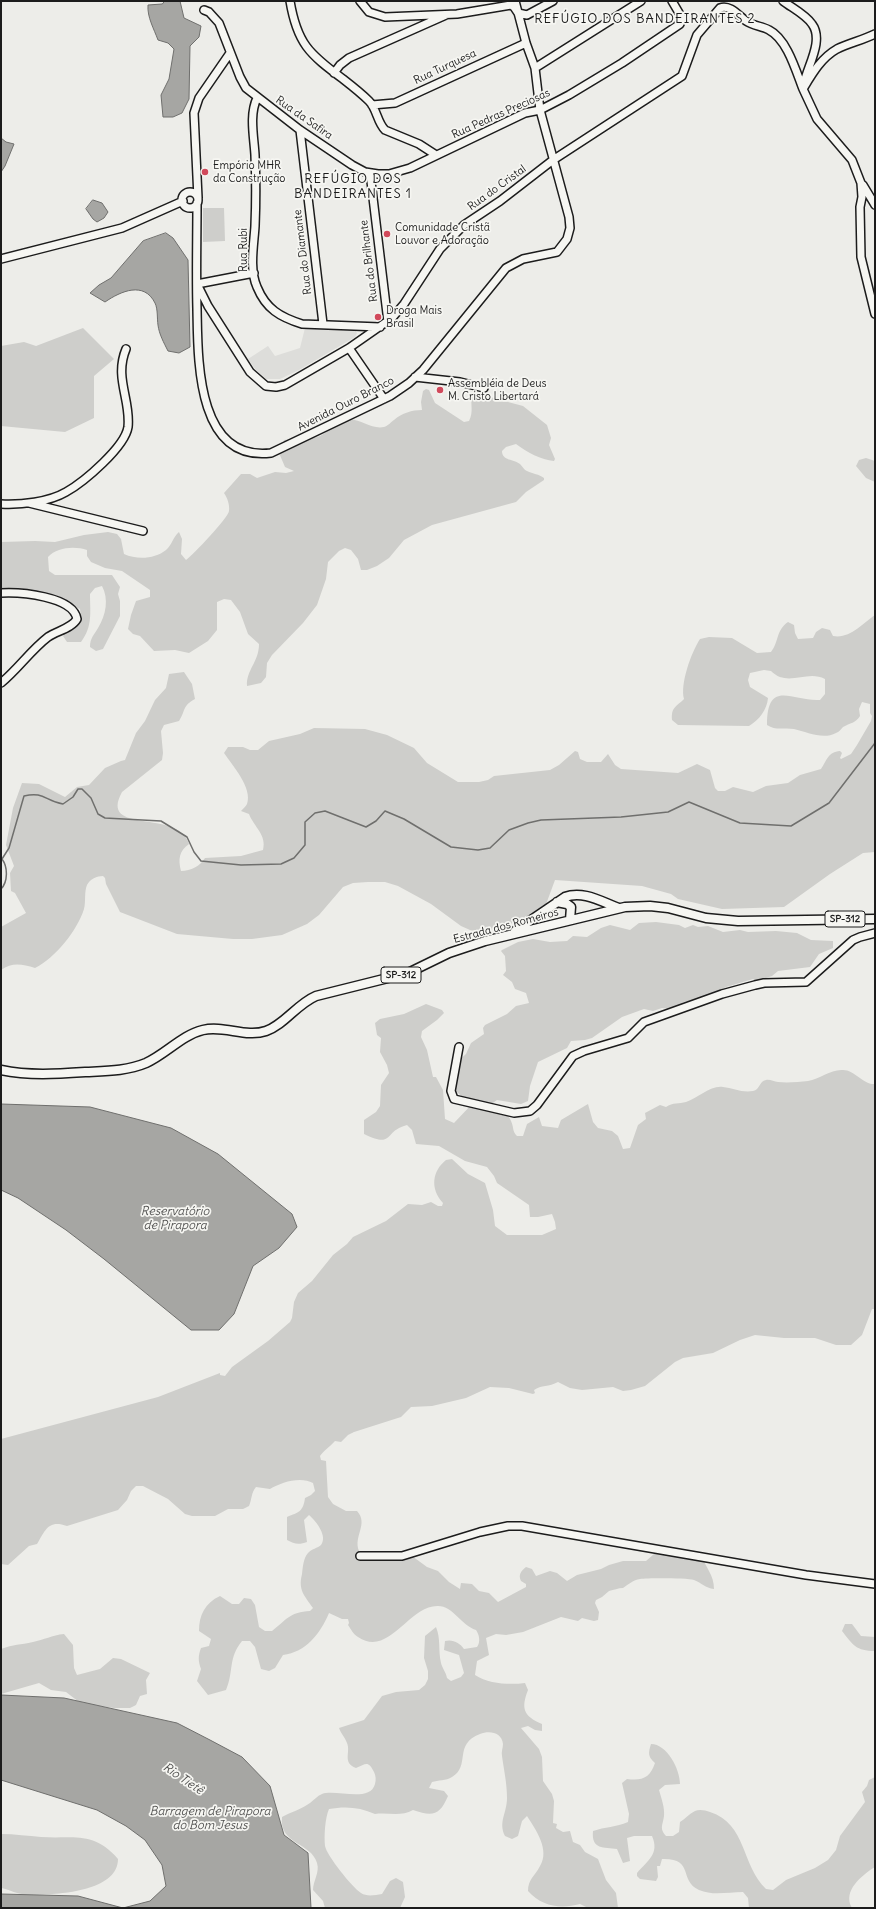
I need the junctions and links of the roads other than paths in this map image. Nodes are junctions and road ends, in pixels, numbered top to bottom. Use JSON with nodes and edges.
{"nodes":[{"id":1,"x":290,"y":1,"type":"edge"},
{"id":2,"x":360,"y":1,"type":"edge"},
{"id":3,"x":515,"y":1,"type":"edge"},
{"id":4,"x":553,"y":1,"type":"edge"},
{"id":5,"x":641,"y":1,"type":"edge"},
{"id":6,"x":672,"y":1,"type":"edge"},
{"id":7,"x":783,"y":1,"type":"edge"},
{"id":8,"x":204,"y":10,"type":"dead end"},
{"id":9,"x":518,"y":13,"type":"junction"},
{"id":10,"x":448,"y":14,"type":"junction"},
{"id":11,"x":875,"y":34,"type":"edge"},
{"id":12,"x":526,"y":43,"type":"junction"},
{"id":13,"x":230,"y":53,"type":"junction"},
{"id":14,"x":535,"y":68,"type":"junction"},
{"id":15,"x":334,"y":73,"type":"junction"},
{"id":16,"x":803,"y":89,"type":"junction"},
{"id":17,"x":257,"y":98,"type":"junction"},
{"id":18,"x":372,"y":105,"type":"junction"},
{"id":19,"x":540,"y":110,"type":"junction"},
{"id":20,"x":300,"y":130,"type":"junction"},
{"id":21,"x":436,"y":156,"type":"junction"},
{"id":22,"x":553,"y":160,"type":"junction"},
{"id":23,"x":370,"y":173,"type":"junction"},
{"id":24,"x":861,"y":183,"type":"junction"},
{"id":25,"x":196,"y":198,"type":"junction"},
{"id":26,"x":183,"y":201,"type":"junction"},
{"id":27,"x":875,"y":205,"type":"edge"},
{"id":28,"x":188,"y":207,"type":"junction"},
{"id":29,"x":197,"y":216,"type":"junction"},
{"id":30,"x":1,"y":258,"type":"edge"},
{"id":31,"x":254,"y":273,"type":"junction"},
{"id":32,"x":197,"y":284,"type":"junction"},
{"id":33,"x":875,"y":314,"type":"edge"},
{"id":34,"x":388,"y":322,"type":"junction"},
{"id":35,"x":323,"y":324,"type":"junction"},
{"id":36,"x":380,"y":326,"type":"junction"},
{"id":37,"x":349,"y":348,"type":"junction"},
{"id":38,"x":126,"y":349,"type":"dead end"},
{"id":39,"x":415,"y":377,"type":"junction"},
{"id":40,"x":484,"y":388,"type":"dead end"},
{"id":41,"x":384,"y":399,"type":"junction"},
{"id":42,"x":27,"y":502,"type":"junction"},
{"id":43,"x":1,"y":504,"type":"edge"},
{"id":44,"x":143,"y":531,"type":"dead end"},
{"id":45,"x":1,"y":593,"type":"edge"},
{"id":46,"x":1,"y":683,"type":"edge"},
{"id":47,"x":557,"y":902,"type":"junction"},
{"id":48,"x":619,"y":908,"type":"junction"},
{"id":49,"x":875,"y":919,"type":"edge"},
{"id":50,"x":570,"y":920,"type":"junction"},
{"id":51,"x":875,"y":933,"type":"edge"},
{"id":52,"x":511,"y":934,"type":"junction"},
{"id":53,"x":459,"y":1047,"type":"dead end"},
{"id":54,"x":1,"y":1070,"type":"edge"},
{"id":55,"x":360,"y":1556,"type":"dead end"},
{"id":56,"x":875,"y":1584,"type":"edge"}],
"edges":[{"from":1,"to":15,"type":"street"},
{"from":2,"to":10,"type":"street"},
{"from":3,"to":9,"type":"street","name":"Avenida Ouro Branco"},
{"from":4,"to":9,"type":"street"},
{"from":5,"to":14,"type":"street"},
{"from":6,"to":19,"type":"street","name":"Rua Pedras Preciosas"},
{"from":7,"to":16,"type":"street"},
{"from":8,"to":13,"type":"street","name":"Rua da Safira"},
{"from":9,"to":10,"type":"street"},
{"from":9,"to":12,"type":"street","name":"Avenida Ouro Branco"},
{"from":10,"to":15,"type":"street"},
{"from":11,"to":16,"type":"street"},
{"from":12,"to":14,"type":"street","name":"Avenida Ouro Branco"},
{"from":12,"to":18,"type":"street","name":"Rua Turquesa"},
{"from":13,"to":17,"type":"street","name":"Rua da Safira"},
{"from":13,"to":25,"type":"street","name":"Avenida Ouro Branco"},
{"from":14,"to":19,"type":"street","name":"Avenida Ouro Branco"},
{"from":15,"to":18,"type":"street"},
{"from":16,"to":22,"type":"street","name":"Rua do Cristal"},
{"from":16,"to":24,"type":"street"},
{"from":17,"to":20,"type":"street","name":"Rua da Safira"},
{"from":17,"to":31,"type":"street","name":"Rua Rubi"},
{"from":18,"to":21,"type":"street"},
{"from":19,"to":21,"type":"street","name":"Rua Pedras Preciosas"},
{"from":19,"to":22,"type":"street","name":"Avenida Ouro Branco"},
{"from":20,"to":23,"type":"street","name":"Rua da Safira"},
{"from":20,"to":35,"type":"street","name":"Rua do Diamante"},
{"from":21,"to":23,"type":"street","name":"Rua da Safira"},
{"from":22,"to":34,"type":"street","name":"Rua do Cristal"},
{"from":22,"to":39,"type":"street","name":"Avenida Ouro Branco"},
{"from":23,"to":34,"type":"street","name":"Rua do Brilhante"},
{"from":24,"to":27,"type":"street"},
{"from":24,"to":33,"type":"street"},
{"from":25,"to":26,"type":"street"},
{"from":25,"to":28,"type":"street"},
{"from":25,"to":29,"type":"street","name":"Avenida Ouro Branco"},
{"from":26,"to":28,"type":"street"},
{"from":26,"to":30,"type":"street"},
{"from":28,"to":29,"type":"street"},
{"from":29,"to":32,"type":"street","name":"Avenida Ouro Branco"},
{"from":31,"to":32,"type":"street"},
{"from":31,"to":35,"type":"street","name":"Rua Rubi"},
{"from":32,"to":37,"type":"street","name":"Rua do Cristal"},
{"from":32,"to":41,"type":"street","name":"Avenida Ouro Branco"},
{"from":34,"to":36,"type":"street","name":"Rua do Cristal"},
{"from":35,"to":36,"type":"street","name":"Rua Rubi"},
{"from":36,"to":37,"type":"street","name":"Rua do Cristal"},
{"from":37,"to":41,"type":"street"},
{"from":38,"to":42,"type":"street"},
{"from":39,"to":40,"type":"street"},
{"from":39,"to":41,"type":"street","name":"Avenida Ouro Branco"},
{"from":42,"to":43,"type":"street"},
{"from":42,"to":44,"type":"street"},
{"from":45,"to":46,"type":"street"},
{"from":47,"to":48,"type":"main road"},
{"from":47,"to":50,"type":"main road"},
{"from":47,"to":52,"type":"main road"},
{"from":48,"to":49,"type":"main road","name":"Estrada dos Romeiros","number":"SP-312"},
{"from":48,"to":50,"type":"main road","name":"Estrada dos Romeiros","number":"SP-312"},
{"from":50,"to":52,"type":"main road","name":"Estrada dos Romeiros","number":"SP-312"},
{"from":51,"to":53,"type":"street"},
{"from":52,"to":54,"type":"main road","name":"Estrada dos Romeiros","number":"SP-312"},
{"from":55,"to":56,"type":"street"}]}
